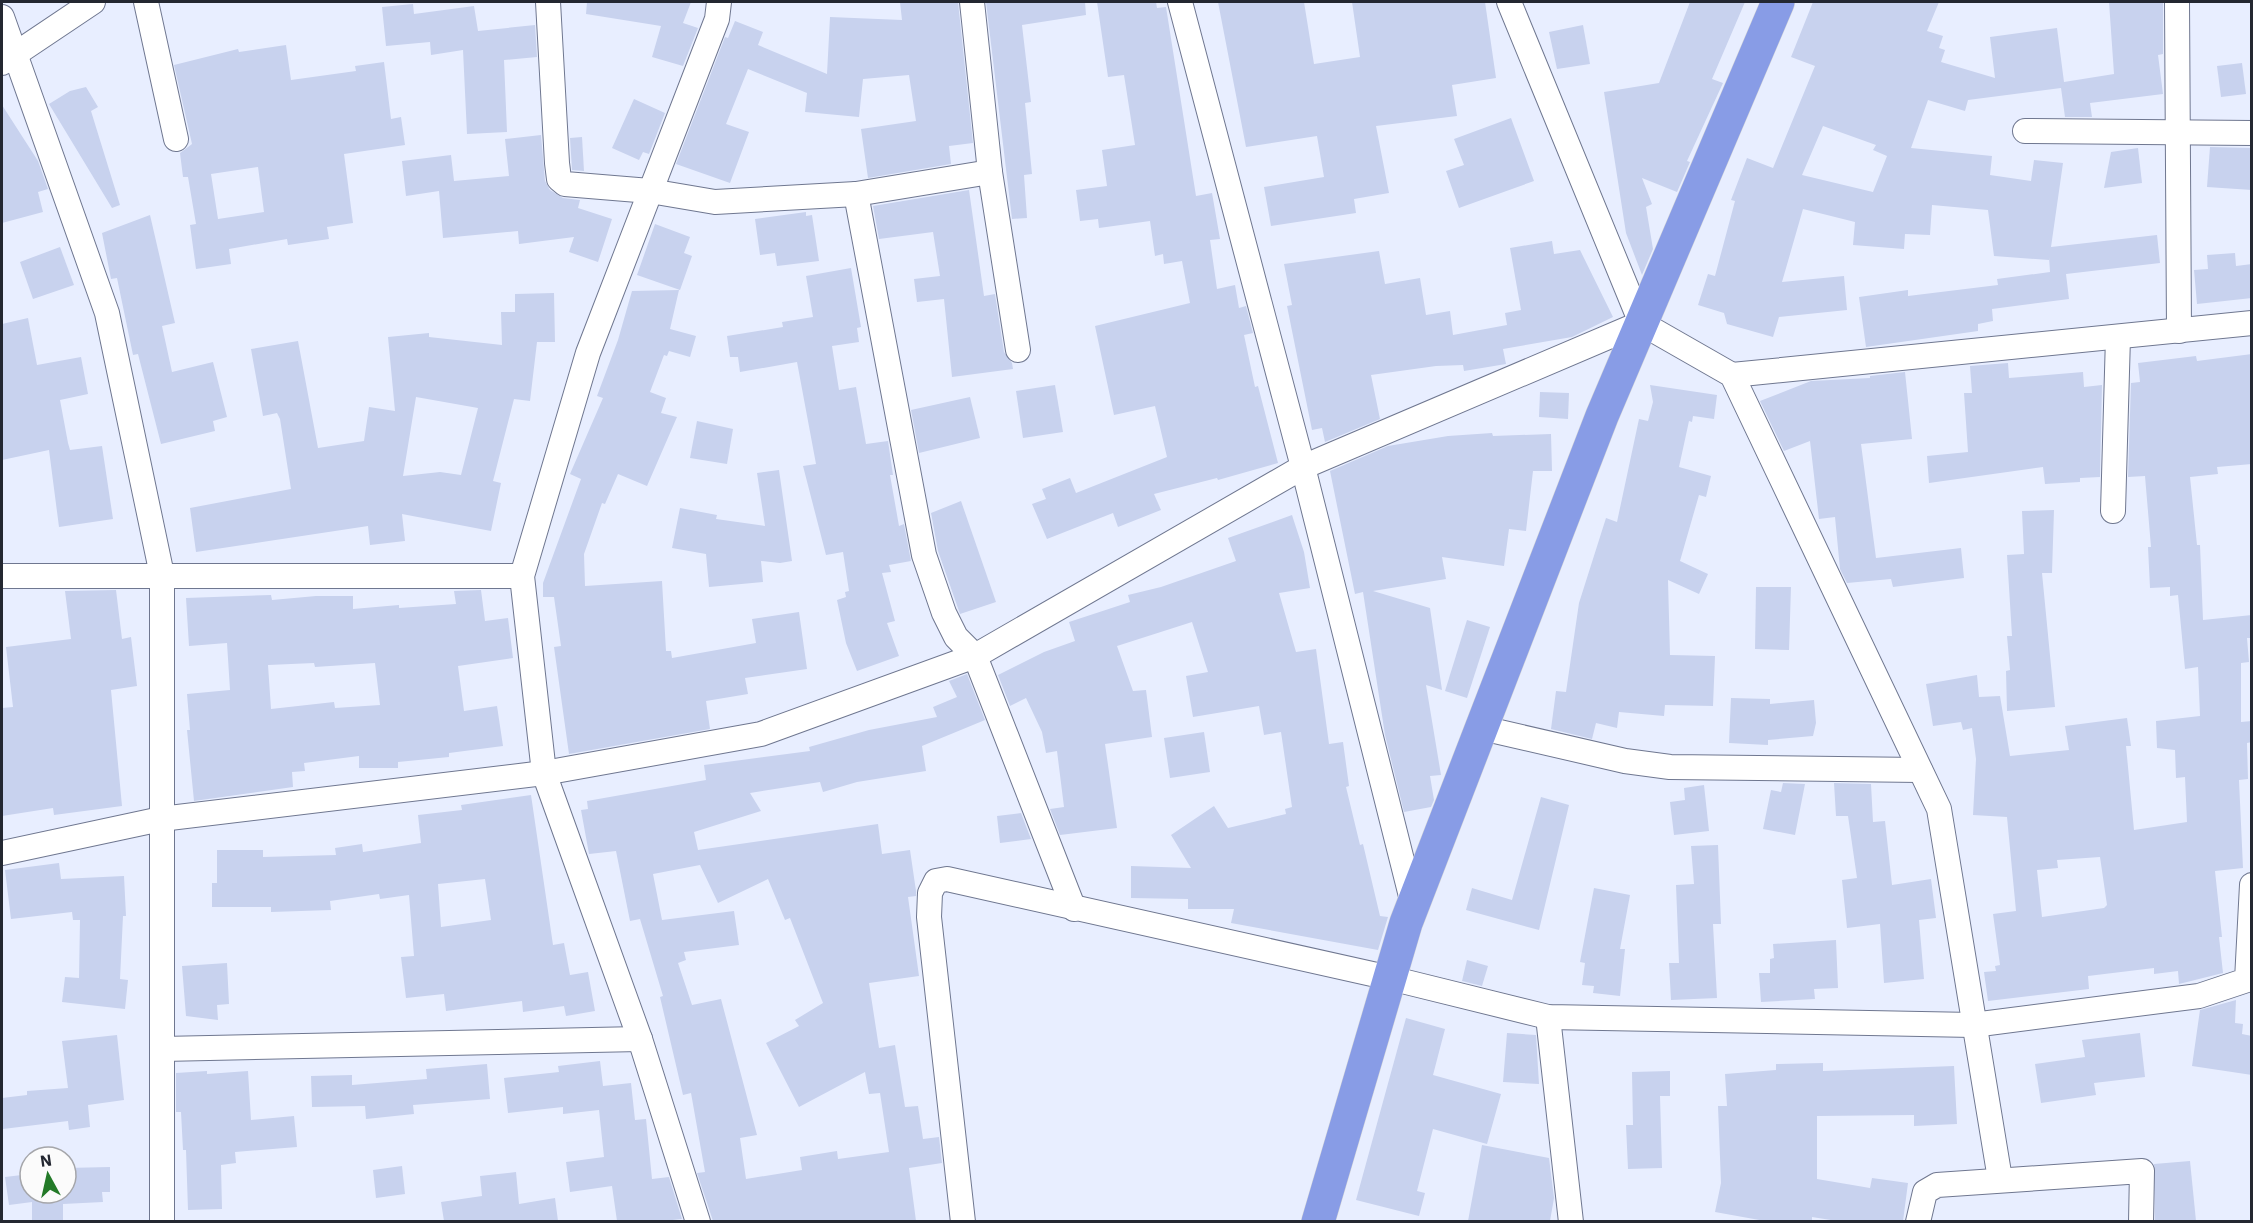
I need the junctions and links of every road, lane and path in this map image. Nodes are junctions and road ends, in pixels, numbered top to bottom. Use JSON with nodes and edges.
{"nodes":[{"id":1,"x":93,"y":2,"type":"edge"},
{"id":2,"x":146,"y":2,"type":"edge"},
{"id":3,"x":548,"y":2,"type":"edge"},
{"id":4,"x":719,"y":2,"type":"edge"},
{"id":5,"x":972,"y":2,"type":"edge"},
{"id":6,"x":1180,"y":2,"type":"edge"},
{"id":7,"x":1509,"y":2,"type":"edge"},
{"id":8,"x":1778,"y":2,"type":"edge"},
{"id":9,"x":2177,"y":2,"type":"edge"},
{"id":10,"x":2,"y":18,"type":"edge"},
{"id":11,"x":7,"y":59,"type":"edge"},
{"id":12,"x":2025,"y":131,"type":"dead end"},
{"id":13,"x":2180,"y":132,"type":"junction"},
{"id":14,"x":2252,"y":133,"type":"edge"},
{"id":15,"x":176,"y":139,"type":"dead end"},
{"id":16,"x":990,"y":172,"type":"junction"},
{"id":17,"x":650,"y":191,"type":"junction"},
{"id":18,"x":856,"y":194,"type":"junction"},
{"id":19,"x":1641,"y":323,"type":"junction"},
{"id":20,"x":2252,"y":323,"type":"edge"},
{"id":21,"x":2179,"y":331,"type":"junction"},
{"id":22,"x":2118,"y":337,"type":"junction"},
{"id":23,"x":1018,"y":350,"type":"dead end"},
{"id":24,"x":1732,"y":375,"type":"junction"},
{"id":25,"x":1303,"y":467,"type":"junction"},
{"id":26,"x":2114,"y":511,"type":"dead end"},
{"id":27,"x":162,"y":575,"type":"junction"},
{"id":28,"x":2,"y":576,"type":"edge"},
{"id":29,"x":522,"y":576,"type":"junction"},
{"id":30,"x":975,"y":656,"type":"junction"},
{"id":31,"x":1482,"y":728,"type":"junction"},
{"id":32,"x":1920,"y":770,"type":"junction"},
{"id":33,"x":544,"y":773,"type":"junction"},
{"id":34,"x":161,"y":819,"type":"junction"},
{"id":35,"x":2,"y":853,"type":"edge"},
{"id":36,"x":2251,"y":899,"type":"edge"},
{"id":37,"x":1413,"y":904,"type":"junction"},
{"id":38,"x":1074,"y":909,"type":"junction"},
{"id":39,"x":1390,"y":978,"type":"junction"},
{"id":40,"x":2249,"y":985,"type":"edge"},
{"id":41,"x":1548,"y":1017,"type":"junction"},
{"id":42,"x":1973,"y":1025,"type":"junction"},
{"id":43,"x":640,"y":1039,"type":"junction"},
{"id":44,"x":162,"y":1049,"type":"junction"},
{"id":45,"x":2000,"y":1179,"type":"junction"},
{"id":46,"x":162,"y":1221,"type":"edge"},
{"id":47,"x":698,"y":1221,"type":"edge"},
{"id":48,"x":963,"y":1221,"type":"edge"},
{"id":49,"x":1318,"y":1221,"type":"edge"},
{"id":50,"x":1571,"y":1221,"type":"edge"},
{"id":51,"x":1918,"y":1221,"type":"edge"},
{"id":52,"x":2141,"y":1221,"type":"edge"}],
"edges":[{"from":1,"to":11,"type":"street"},
{"from":2,"to":15,"type":"street"},
{"from":3,"to":17,"type":"street"},
{"from":4,"to":17,"type":"street"},
{"from":5,"to":16,"type":"street"},
{"from":6,"to":25,"type":"street"},
{"from":7,"to":19,"type":"street"},
{"from":8,"to":19,"type":"highway"},
{"from":9,"to":13,"type":"street"},
{"from":10,"to":11,"type":"street"},
{"from":11,"to":27,"type":"street"},
{"from":12,"to":13,"type":"street"},
{"from":13,"to":14,"type":"street"},
{"from":13,"to":21,"type":"street"},
{"from":16,"to":18,"type":"street"},
{"from":16,"to":23,"type":"street"},
{"from":17,"to":18,"type":"street"},
{"from":17,"to":29,"type":"street"},
{"from":18,"to":30,"type":"street"},
{"from":19,"to":24,"type":"street"},
{"from":19,"to":25,"type":"street"},
{"from":19,"to":31,"type":"highway"},
{"from":20,"to":21,"type":"street"},
{"from":21,"to":22,"type":"street"},
{"from":22,"to":24,"type":"street"},
{"from":22,"to":26,"type":"street"},
{"from":24,"to":32,"type":"street"},
{"from":25,"to":30,"type":"street"},
{"from":25,"to":37,"type":"street"},
{"from":27,"to":28,"type":"street"},
{"from":27,"to":29,"type":"street"},
{"from":27,"to":34,"type":"street"},
{"from":29,"to":33,"type":"street"},
{"from":30,"to":33,"type":"street"},
{"from":30,"to":38,"type":"street"},
{"from":31,"to":32,"type":"street"},
{"from":31,"to":37,"type":"highway"},
{"from":32,"to":42,"type":"street"},
{"from":33,"to":34,"type":"street"},
{"from":33,"to":43,"type":"street"},
{"from":34,"to":35,"type":"street"},
{"from":34,"to":44,"type":"street"},
{"from":36,"to":40,"type":"street"},
{"from":37,"to":39,"type":"highway"},
{"from":38,"to":39,"type":"street"},
{"from":38,"to":48,"type":"street"},
{"from":39,"to":41,"type":"street"},
{"from":39,"to":49,"type":"highway"},
{"from":40,"to":42,"type":"street"},
{"from":41,"to":42,"type":"street"},
{"from":41,"to":50,"type":"street"},
{"from":42,"to":45,"type":"street"},
{"from":43,"to":44,"type":"street"},
{"from":43,"to":47,"type":"street"},
{"from":44,"to":46,"type":"street"},
{"from":45,"to":51,"type":"street"},
{"from":45,"to":52,"type":"street"}]}
